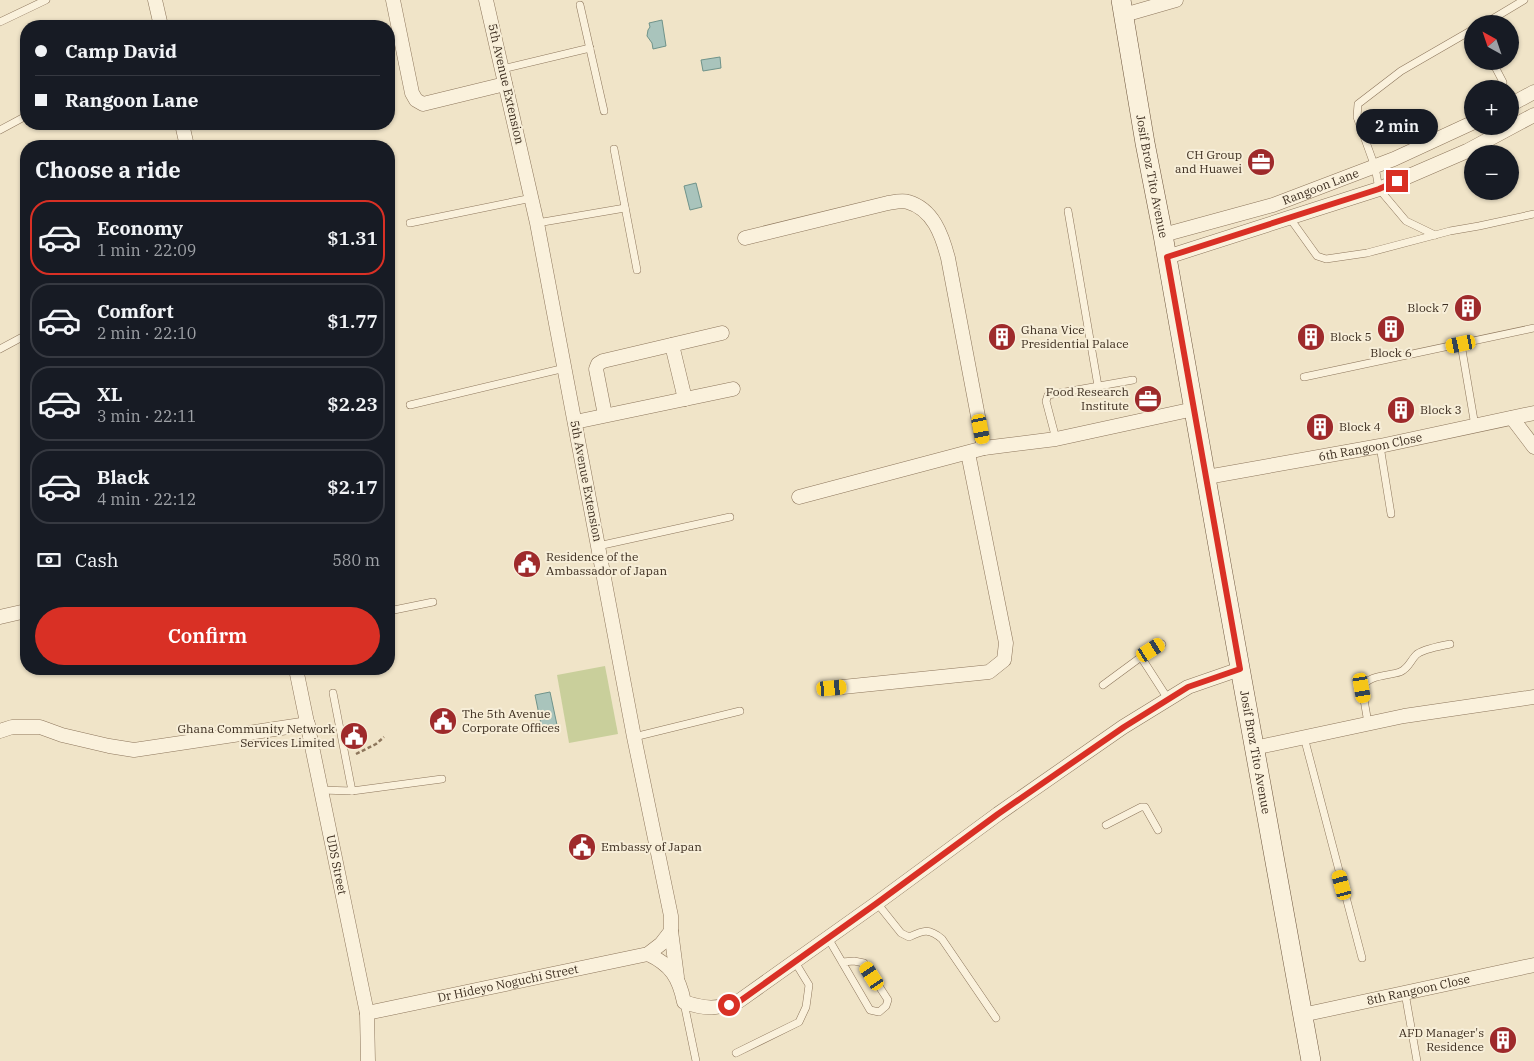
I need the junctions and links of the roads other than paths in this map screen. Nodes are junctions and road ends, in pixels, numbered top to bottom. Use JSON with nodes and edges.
{"nodes":[{"id":1,"x":46,"y":0,"type":"edge"},
{"id":2,"x":155,"y":0,"type":"edge"},
{"id":3,"x":393,"y":0,"type":"edge"},
{"id":4,"x":486,"y":0,"type":"edge"},
{"id":5,"x":1176,"y":0,"type":"edge"},
{"id":6,"x":1524,"y":0,"type":"edge"},
{"id":7,"x":580,"y":5,"type":"dead end"},
{"id":8,"x":1123,"y":8,"type":"edge"},
{"id":9,"x":1499,"y":15,"type":"edge"},
{"id":10,"x":160,"y":20,"type":"edge"},
{"id":11,"x":0,"y":22,"type":"edge"},
{"id":12,"x":1464,"y":35,"type":"edge"},
{"id":13,"x":590,"y":48,"type":"junction"},
{"id":14,"x":502,"y":69,"type":"junction"},
{"id":15,"x":505,"y":84,"type":"junction"},
{"id":16,"x":1534,"y":92,"type":"edge"},
{"id":17,"x":1519,"y":100,"type":"edge"},
{"id":18,"x":604,"y":111,"type":"dead end"},
{"id":19,"x":1534,"y":116,"type":"edge"},
{"id":20,"x":20,"y":119,"type":"edge"},
{"id":21,"x":1464,"y":127,"type":"edge"},
{"id":22,"x":0,"y":130,"type":"edge"},
{"id":23,"x":614,"y":149,"type":"dead end"},
{"id":24,"x":1375,"y":167,"type":"junction"},
{"id":25,"x":1379,"y":189,"type":"junction"},
{"id":26,"x":532,"y":198,"type":"junction"},
{"id":27,"x":625,"y":208,"type":"junction"},
{"id":28,"x":1068,"y":211,"type":"dead end"},
{"id":29,"x":1534,"y":214,"type":"edge"},
{"id":30,"x":1290,"y":217,"type":"junction"},
{"id":31,"x":410,"y":223,"type":"dead end"},
{"id":32,"x":537,"y":223,"type":"junction"},
{"id":33,"x":1163,"y":235,"type":"junction"},
{"id":34,"x":1435,"y":235,"type":"junction"},
{"id":35,"x":745,"y":238,"type":"dead end"},
{"id":36,"x":1167,"y":257,"type":"junction"},
{"id":37,"x":637,"y":270,"type":"dead end"},
{"id":38,"x":1534,"y":328,"type":"edge"},
{"id":39,"x":722,"y":333,"type":"dead end"},
{"id":40,"x":20,"y":338,"type":"edge"},
{"id":41,"x":1461,"y":344,"type":"junction"},
{"id":42,"x":672,"y":345,"type":"junction"},
{"id":43,"x":0,"y":348,"type":"edge"},
{"id":44,"x":565,"y":368,"type":"junction"},
{"id":45,"x":1304,"y":377,"type":"dead end"},
{"id":46,"x":1132,"y":380,"type":"dead end"},
{"id":47,"x":1098,"y":386,"type":"junction"},
{"id":48,"x":733,"y":389,"type":"dead end"},
{"id":49,"x":685,"y":399,"type":"junction"},
{"id":50,"x":410,"y":405,"type":"dead end"},
{"id":51,"x":1194,"y":409,"type":"junction"},
{"id":52,"x":1534,"y":413,"type":"edge"},
{"id":53,"x":604,"y":415,"type":"junction"},
{"id":54,"x":1512,"y":418,"type":"junction"},
{"id":55,"x":575,"y":422,"type":"junction"},
{"id":56,"x":1475,"y":426,"type":"junction"},
{"id":57,"x":1056,"y":440,"type":"junction"},
{"id":58,"x":1380,"y":446,"type":"junction"},
{"id":59,"x":1534,"y":447,"type":"edge"},
{"id":60,"x":984,"y":448,"type":"junction"},
{"id":61,"x":968,"y":453,"type":"junction"},
{"id":62,"x":1207,"y":477,"type":"junction"},
{"id":63,"x":799,"y":497,"type":"dead end"},
{"id":64,"x":1391,"y":514,"type":"dead end"},
{"id":65,"x":730,"y":517,"type":"dead end"},
{"id":66,"x":598,"y":546,"type":"junction"},
{"id":67,"x":433,"y":602,"type":"dead end"},
{"id":68,"x":395,"y":610,"type":"edge"},
{"id":69,"x":20,"y":613,"type":"edge"},
{"id":70,"x":0,"y":617,"type":"edge"},
{"id":71,"x":1162,"y":644,"type":"dead end"},
{"id":72,"x":1450,"y":644,"type":"dead end"},
{"id":73,"x":1140,"y":657,"type":"junction"},
{"id":74,"x":1240,"y":669,"type":"junction"},
{"id":75,"x":297,"y":675,"type":"edge"},
{"id":76,"x":1103,"y":685,"type":"dead end"},
{"id":77,"x":832,"y":688,"type":"dead end"},
{"id":78,"x":334,"y":693,"type":"dead end"},
{"id":79,"x":1534,"y":697,"type":"edge"},
{"id":80,"x":1168,"y":699,"type":"junction"},
{"id":81,"x":740,"y":711,"type":"dead end"},
{"id":82,"x":1368,"y":723,"type":"junction"},
{"id":83,"x":308,"y":724,"type":"junction"},
{"id":84,"x":0,"y":731,"type":"edge"},
{"id":85,"x":634,"y":737,"type":"junction"},
{"id":86,"x":1304,"y":737,"type":"junction"},
{"id":87,"x":1254,"y":748,"type":"junction"},
{"id":88,"x":442,"y":779,"type":"dead end"},
{"id":89,"x":321,"y":790,"type":"junction"},
{"id":90,"x":352,"y":791,"type":"junction"},
{"id":91,"x":1106,"y":824,"type":"dead end"},
{"id":92,"x":1158,"y":830,"type":"dead end"},
{"id":93,"x":877,"y":903,"type":"junction"},
{"id":94,"x":671,"y":931,"type":"junction"},
{"id":95,"x":828,"y":938,"type":"junction"},
{"id":96,"x":648,"y":954,"type":"junction"},
{"id":97,"x":1362,"y":958,"type":"dead end"},
{"id":98,"x":795,"y":962,"type":"junction"},
{"id":99,"x":842,"y":962,"type":"junction"},
{"id":100,"x":1534,"y":965,"type":"edge"},
{"id":101,"x":677,"y":977,"type":"junction"},
{"id":102,"x":1405,"y":993,"type":"junction"},
{"id":103,"x":684,"y":1002,"type":"junction"},
{"id":104,"x":367,"y":1013,"type":"junction"},
{"id":105,"x":1302,"y":1015,"type":"junction"},
{"id":106,"x":996,"y":1018,"type":"dead end"},
{"id":107,"x":736,"y":1053,"type":"dead end"},
{"id":108,"x":368,"y":1061,"type":"edge"},
{"id":109,"x":696,"y":1061,"type":"edge"},
{"id":110,"x":1311,"y":1061,"type":"edge"},
{"id":111,"x":1418,"y":1061,"type":"edge"}],
"edges":[{"from":1,"to":11,"type":"lane"},
{"from":2,"to":10,"type":"street"},
{"from":3,"to":15,"type":"street"},
{"from":4,"to":14,"type":"street","name":"5th Avenue Extension"},
{"from":5,"to":8,"type":"street"},
{"from":6,"to":9,"type":"lane"},
{"from":7,"to":13,"type":"lane"},
{"from":8,"to":33,"type":"street","name":"Josif Broz Tito Avenue"},
{"from":12,"to":24,"type":"lane"},
{"from":13,"to":14,"type":"lane"},
{"from":13,"to":18,"type":"lane"},
{"from":14,"to":15,"type":"street","name":"5th Avenue Extension"},
{"from":15,"to":26,"type":"street","name":"5th Avenue Extension"},
{"from":16,"to":17,"type":"street"},
{"from":19,"to":25,"type":"street","name":"Rangoon Lane"},
{"from":20,"to":22,"type":"lane"},
{"from":21,"to":24,"type":"street","name":"Rangoon Lane"},
{"from":23,"to":27,"type":"lane"},
{"from":24,"to":25,"type":"lane"},
{"from":24,"to":33,"type":"street","name":"Rangoon Lane"},
{"from":25,"to":30,"type":"street","name":"Rangoon Lane"},
{"from":25,"to":34,"type":"lane"},
{"from":26,"to":31,"type":"lane"},
{"from":26,"to":32,"type":"street","name":"5th Avenue Extension"},
{"from":27,"to":32,"type":"lane"},
{"from":27,"to":37,"type":"lane"},
{"from":28,"to":47,"type":"lane"},
{"from":29,"to":34,"type":"lane"},
{"from":30,"to":34,"type":"lane"},
{"from":30,"to":36,"type":"street","name":"Rangoon Lane"},
{"from":32,"to":44,"type":"street","name":"5th Avenue Extension"},
{"from":33,"to":36,"type":"street","name":"Josif Broz Tito Avenue"},
{"from":35,"to":60,"type":"street"},
{"from":36,"to":51,"type":"street","name":"Josif Broz Tito Avenue"},
{"from":38,"to":41,"type":"lane"},
{"from":39,"to":42,"type":"street"},
{"from":40,"to":43,"type":"lane"},
{"from":41,"to":45,"type":"lane"},
{"from":41,"to":56,"type":"lane"},
{"from":42,"to":49,"type":"street"},
{"from":42,"to":53,"type":"street"},
{"from":44,"to":50,"type":"lane"},
{"from":44,"to":55,"type":"street","name":"5th Avenue Extension"},
{"from":46,"to":47,"type":"lane"},
{"from":47,"to":57,"type":"lane"},
{"from":48,"to":49,"type":"street"},
{"from":49,"to":53,"type":"street"},
{"from":51,"to":57,"type":"street"},
{"from":51,"to":62,"type":"street","name":"Josif Broz Tito Avenue"},
{"from":52,"to":54,"type":"street","name":"6th Rangoon Close"},
{"from":53,"to":55,"type":"street"},
{"from":54,"to":56,"type":"street","name":"6th Rangoon Close"},
{"from":54,"to":59,"type":"street"},
{"from":55,"to":66,"type":"street","name":"5th Avenue Extension"},
{"from":56,"to":58,"type":"street","name":"6th Rangoon Close"},
{"from":57,"to":60,"type":"street"},
{"from":58,"to":62,"type":"street","name":"6th Rangoon Close"},
{"from":58,"to":64,"type":"lane"},
{"from":60,"to":61,"type":"street"},
{"from":61,"to":63,"type":"street"},
{"from":61,"to":77,"type":"street"},
{"from":62,"to":74,"type":"street","name":"Josif Broz Tito Avenue"},
{"from":65,"to":66,"type":"lane"},
{"from":66,"to":85,"type":"street","name":"5th Avenue Extension"},
{"from":67,"to":68,"type":"lane"},
{"from":69,"to":70,"type":"street"},
{"from":71,"to":73,"type":"lane"},
{"from":72,"to":82,"type":"lane"},
{"from":73,"to":76,"type":"lane"},
{"from":73,"to":80,"type":"lane"},
{"from":74,"to":80,"type":"street"},
{"from":74,"to":87,"type":"street","name":"Josif Broz Tito Avenue"},
{"from":75,"to":83,"type":"street","name":"UDS Street"},
{"from":78,"to":90,"type":"lane"},
{"from":79,"to":82,"type":"street"},
{"from":80,"to":93,"type":"street"},
{"from":81,"to":85,"type":"lane"},
{"from":82,"to":86,"type":"street"},
{"from":83,"to":84,"type":"street"},
{"from":83,"to":89,"type":"street","name":"UDS Street"},
{"from":85,"to":94,"type":"street","name":"5th Avenue Extension"},
{"from":86,"to":87,"type":"street"},
{"from":86,"to":97,"type":"lane"},
{"from":87,"to":105,"type":"street","name":"Josif Broz Tito Avenue"},
{"from":88,"to":90,"type":"lane"},
{"from":89,"to":90,"type":"lane"},
{"from":89,"to":104,"type":"street","name":"UDS Street"},
{"from":91,"to":92,"type":"lane"},
{"from":93,"to":95,"type":"street"},
{"from":93,"to":106,"type":"lane"},
{"from":94,"to":96,"type":"street"},
{"from":94,"to":101,"type":"street","name":"5th Avenue Extension"},
{"from":95,"to":98,"type":"street"},
{"from":95,"to":99,"type":"lane"},
{"from":96,"to":101,"type":"street"},
{"from":96,"to":104,"type":"street","name":"Dr Hideyo Noguchi Street"},
{"from":98,"to":103,"type":"street"},
{"from":98,"to":107,"type":"lane"},
{"from":99,"to":99,"type":"lane"},
{"from":100,"to":102,"type":"street","name":"8th Rangoon Close"},
{"from":101,"to":103,"type":"street","name":"5th Avenue Extension"},
{"from":102,"to":105,"type":"street","name":"8th Rangoon Close"},
{"from":102,"to":111,"type":"lane"},
{"from":103,"to":109,"type":"lane"},
{"from":104,"to":108,"type":"street","name":"UDS Street"},
{"from":105,"to":110,"type":"street","name":"Josif Broz Tito Avenue"}]}
